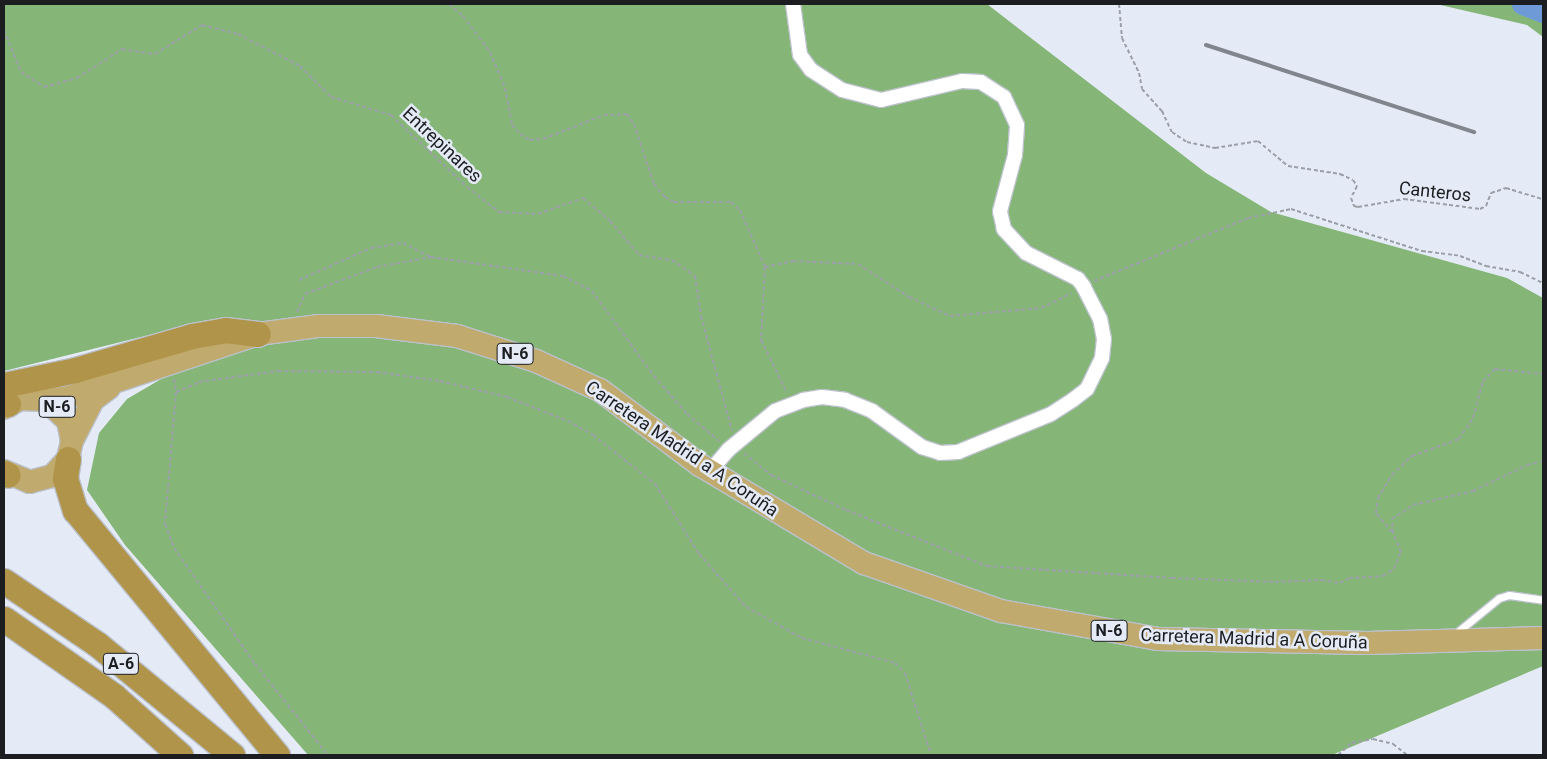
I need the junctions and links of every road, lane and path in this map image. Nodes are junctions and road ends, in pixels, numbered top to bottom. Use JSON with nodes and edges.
{"nodes":[{"id":1,"x":449,"y":4,"type":"edge"},
{"id":2,"x":793,"y":4,"type":"edge"},
{"id":3,"x":1118,"y":4,"type":"edge"},
{"id":4,"x":4,"y":30,"type":"edge"},
{"id":5,"x":1543,"y":199,"type":"edge"},
{"id":6,"x":431,"y":257,"type":"junction"},
{"id":7,"x":765,"y":268,"type":"junction"},
{"id":8,"x":299,"y":280,"type":"dead end"},
{"id":9,"x":1543,"y":283,"type":"edge"},
{"id":10,"x":1084,"y":287,"type":"junction"},
{"id":11,"x":289,"y":330,"type":"junction"},
{"id":12,"x":258,"y":334,"type":"junction"},
{"id":13,"x":172,"y":362,"type":"junction"},
{"id":14,"x":1543,"y":374,"type":"edge"},
{"id":15,"x":116,"y":383,"type":"junction"},
{"id":16,"x":176,"y":392,"type":"junction"},
{"id":17,"x":5,"y":400,"type":"edge"},
{"id":18,"x":46,"y":400,"type":"junction"},
{"id":19,"x":791,"y":403,"type":"junction"},
{"id":20,"x":731,"y":447,"type":"junction"},
{"id":21,"x":70,"y":450,"type":"junction"},
{"id":22,"x":1543,"y":461,"type":"edge"},
{"id":23,"x":710,"y":471,"type":"junction"},
{"id":24,"x":5,"y":473,"type":"edge"},
{"id":25,"x":1393,"y":533,"type":"junction"},
{"id":26,"x":4,"y":581,"type":"edge"},
{"id":27,"x":1543,"y":600,"type":"edge"},
{"id":28,"x":4,"y":619,"type":"edge"},
{"id":29,"x":4,"y":632,"type":"edge"},
{"id":30,"x":1543,"y":638,"type":"edge"},
{"id":31,"x":1444,"y":641,"type":"junction"},
{"id":32,"x":179,"y":755,"type":"edge"},
{"id":33,"x":232,"y":755,"type":"edge"},
{"id":34,"x":276,"y":755,"type":"edge"},
{"id":35,"x":328,"y":755,"type":"edge"},
{"id":36,"x":932,"y":755,"type":"edge"},
{"id":37,"x":1338,"y":755,"type":"edge"},
{"id":38,"x":1407,"y":755,"type":"edge"}],
"edges":[{"from":1,"to":7,"type":"path"},
{"from":2,"to":10,"type":"street"},
{"from":3,"to":5,"type":"path","name":"Canteros"},
{"from":4,"to":20,"type":"path","name":"Entrepinares"},
{"from":6,"to":8,"type":"path"},
{"from":6,"to":11,"type":"path"},
{"from":6,"to":20,"type":"path"},
{"from":7,"to":10,"type":"path"},
{"from":7,"to":19,"type":"path"},
{"from":9,"to":10,"type":"path"},
{"from":10,"to":19,"type":"street"},
{"from":11,"to":12,"type":"highway","name":"Carretera Madrid a A Coruña","number":"N-6"},
{"from":11,"to":23,"type":"highway","name":"Carretera Madrid a A Coruña","number":"N-6"},
{"from":12,"to":13,"type":"highway","name":"Carretera Madrid a A Coruña","number":"N-6"},
{"from":12,"to":17,"type":"highway"},
{"from":13,"to":15,"type":"highway","name":"Carretera Madrid a A Coruña","number":"N-6"},
{"from":13,"to":16,"type":"path"},
{"from":14,"to":25,"type":"path"},
{"from":15,"to":18,"type":"highway","name":"Carretera Madrid a A Coruña","number":"N-6"},
{"from":15,"to":21,"type":"highway","name":"Carretera Madrid a A Coruña","number":"N-6"},
{"from":16,"to":35,"type":"path"},
{"from":16,"to":36,"type":"path"},
{"from":17,"to":18,"type":"highway","number":"N-6"},
{"from":18,"to":21,"type":"highway","number":"N-6"},
{"from":19,"to":20,"type":"street"},
{"from":20,"to":23,"type":"street"},
{"from":20,"to":25,"type":"path"},
{"from":21,"to":24,"type":"highway","number":"N-6"},
{"from":21,"to":34,"type":"highway"},
{"from":22,"to":25,"type":"path"},
{"from":23,"to":31,"type":"highway","name":"Carretera Madrid a A Coruña","number":"N-6"},
{"from":26,"to":33,"type":"highway","number":"A-6"},
{"from":27,"to":31,"type":"lane"},
{"from":28,"to":32,"type":"highway","number":"A-6"},
{"from":29,"to":32,"type":"highway"},
{"from":30,"to":31,"type":"highway","name":"Carretera Madrid a A Coruña","number":"N-6"},
{"from":37,"to":38,"type":"path"}]}
